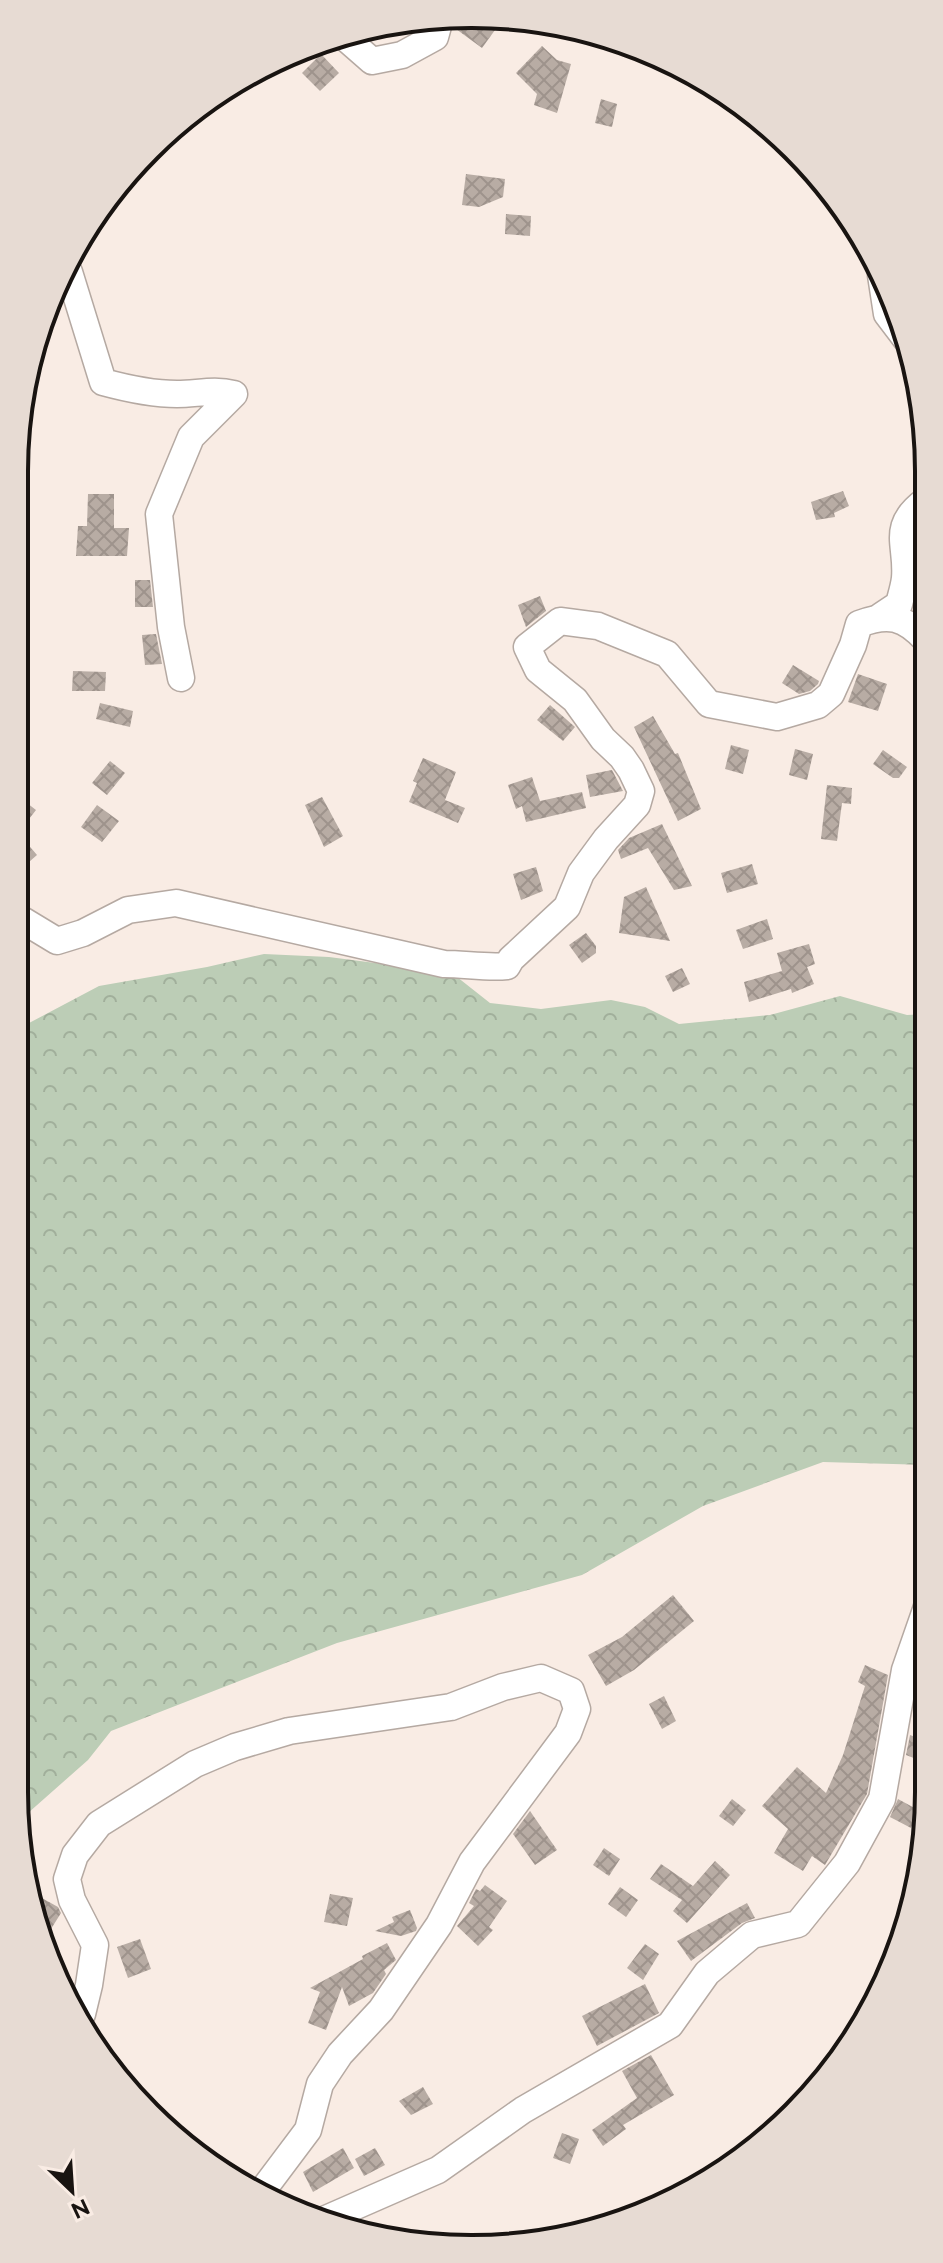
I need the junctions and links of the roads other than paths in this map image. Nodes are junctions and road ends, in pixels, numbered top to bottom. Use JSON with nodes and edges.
{"nodes":[{"id":1,"x":437,"y":30,"type":"edge"},
{"id":2,"x":353,"y":44,"type":"edge"},
{"id":3,"x":72,"y":280,"type":"edge"},
{"id":4,"x":915,"y":508,"type":"edge"},
{"id":5,"x":881,"y":616,"type":"junction"},
{"id":6,"x":915,"y":632,"type":"edge"},
{"id":7,"x":181,"y":678,"type":"dead end"},
{"id":8,"x":28,"y":923,"type":"edge"},
{"id":9,"x":915,"y":1641,"type":"edge"},
{"id":10,"x":84,"y":2007,"type":"edge"},
{"id":11,"x":267,"y":2185,"type":"edge"},
{"id":12,"x":338,"y":2214,"type":"edge"}],
"edges":[{"from":1,"to":2,"type":"street"},
{"from":3,"to":7,"type":"street"},
{"from":4,"to":5,"type":"street"},
{"from":5,"to":6,"type":"street"},
{"from":5,"to":8,"type":"street"},
{"from":9,"to":12,"type":"street"},
{"from":10,"to":11,"type":"street"}]}
